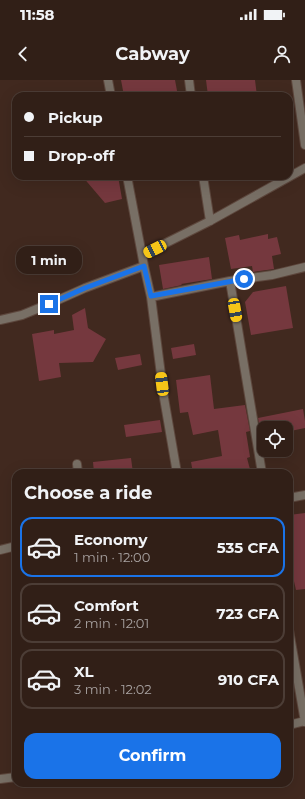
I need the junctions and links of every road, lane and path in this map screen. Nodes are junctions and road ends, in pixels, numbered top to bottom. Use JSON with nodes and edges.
{"nodes":[{"id":1,"x":108,"y":80,"type":"edge"},
{"id":2,"x":189,"y":80,"type":"edge"},
{"id":3,"x":296,"y":80,"type":"edge"},
{"id":4,"x":110,"y":92,"type":"edge"},
{"id":5,"x":190,"y":92,"type":"edge"},
{"id":6,"x":305,"y":145,"type":"edge"},
{"id":7,"x":305,"y":168,"type":"edge"},
{"id":8,"x":293,"y":175,"type":"edge"},
{"id":9,"x":128,"y":180,"type":"edge"},
{"id":10,"x":204,"y":180,"type":"edge"},
{"id":11,"x":283,"y":180,"type":"edge"},
{"id":12,"x":210,"y":221,"type":"junction"},
{"id":13,"x":142,"y":255,"type":"junction"},
{"id":14,"x":144,"y":266,"type":"junction"},
{"id":15,"x":305,"y":267,"type":"edge"},
{"id":16,"x":230,"y":281,"type":"junction"},
{"id":17,"x":151,"y":296,"type":"junction"},
{"id":18,"x":0,"y":320,"type":"edge"},
{"id":19,"x":77,"y":464,"type":"dead end"},
{"id":20,"x":78,"y":469,"type":"edge"},
{"id":21,"x":176,"y":469,"type":"edge"},
{"id":22,"x":261,"y":469,"type":"edge"},
{"id":23,"x":305,"y":495,"type":"edge"},
{"id":24,"x":293,"y":497,"type":"edge"},
{"id":25,"x":12,"y":547,"type":"edge"},
{"id":26,"x":0,"y":550,"type":"edge"},
{"id":27,"x":293,"y":653,"type":"edge"},
{"id":28,"x":305,"y":722,"type":"edge"},
{"id":29,"x":293,"y":724,"type":"edge"},
{"id":30,"x":12,"y":778,"type":"edge"},
{"id":31,"x":0,"y":780,"type":"edge"}],
"edges":[{"from":1,"to":4,"type":"street"},
{"from":2,"to":5,"type":"street"},
{"from":3,"to":6,"type":"street"},
{"from":7,"to":8,"type":"street"},
{"from":9,"to":13,"type":"street"},
{"from":10,"to":12,"type":"street"},
{"from":11,"to":12,"type":"street"},
{"from":12,"to":13,"type":"street"},
{"from":13,"to":14,"type":"street"},
{"from":14,"to":17,"type":"street"},
{"from":14,"to":18,"type":"street"},
{"from":15,"to":16,"type":"street"},
{"from":16,"to":17,"type":"street"},
{"from":16,"to":22,"type":"street"},
{"from":17,"to":21,"type":"street"},
{"from":19,"to":20,"type":"street"},
{"from":23,"to":24,"type":"street"},
{"from":25,"to":26,"type":"street"},
{"from":27,"to":28,"type":"street"},
{"from":28,"to":29,"type":"street"},
{"from":30,"to":31,"type":"street"}]}
